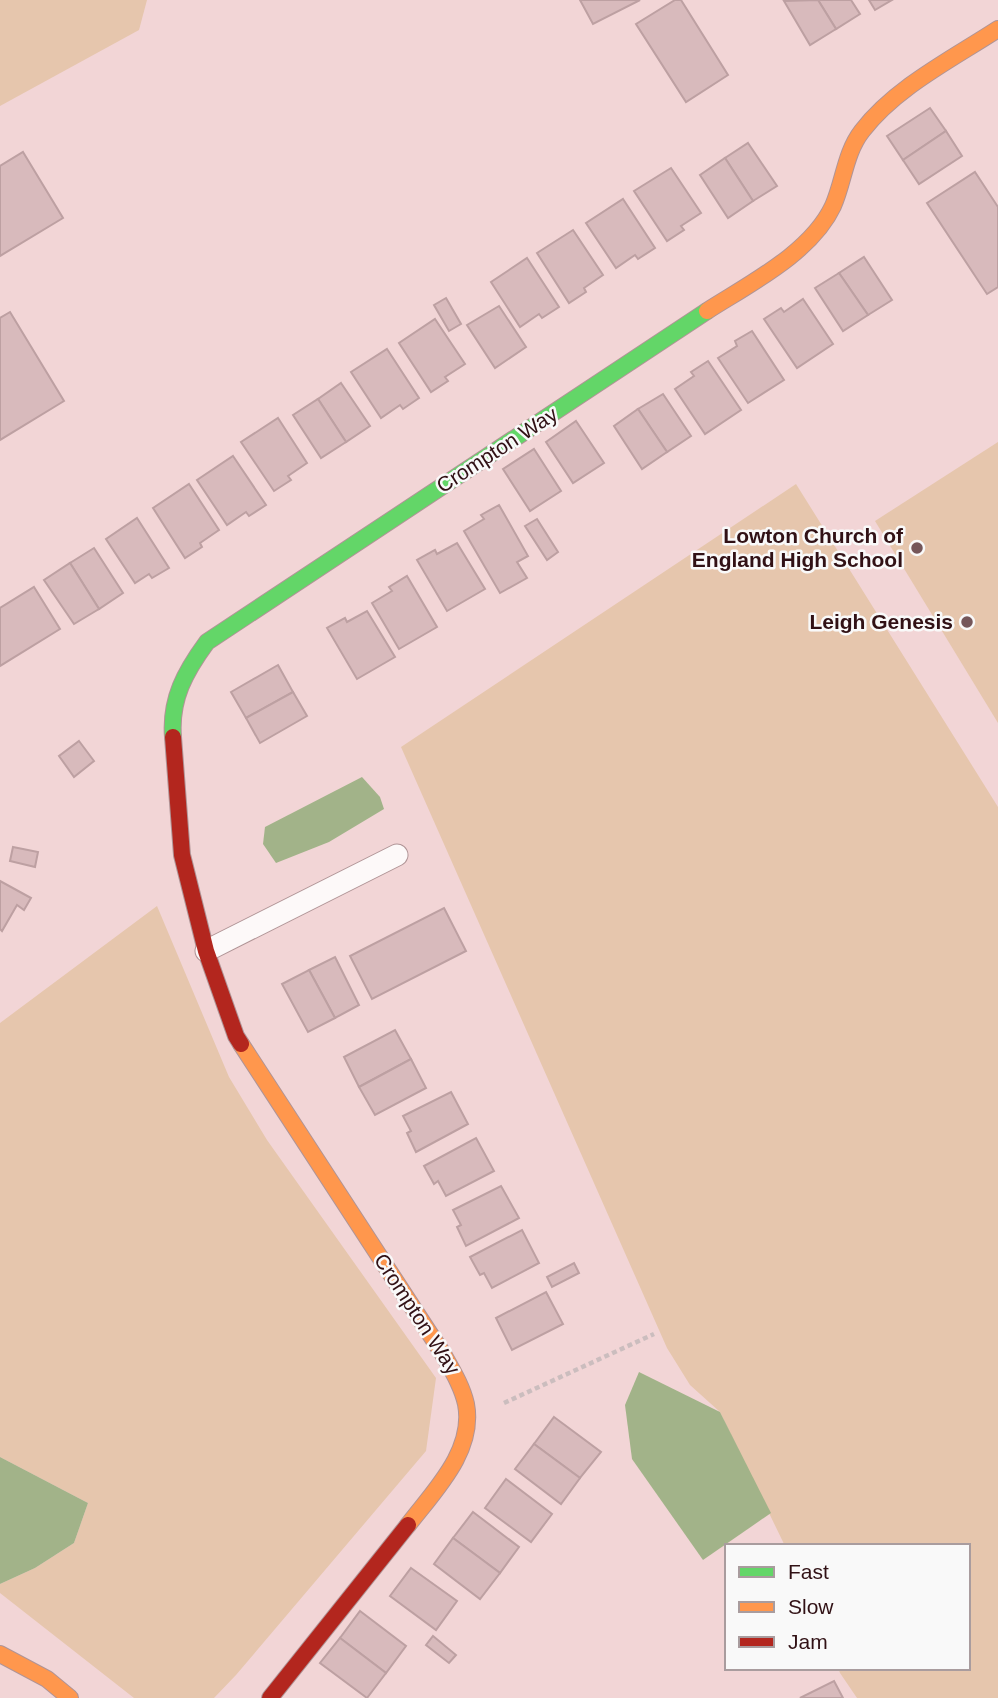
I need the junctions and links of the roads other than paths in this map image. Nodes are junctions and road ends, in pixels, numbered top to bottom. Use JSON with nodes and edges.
{"nodes":[{"id":1,"x":998,"y":29,"type":"edge"},
{"id":2,"x":397,"y":855,"type":"dead end"},
{"id":3,"x":206,"y":951,"type":"junction"},
{"id":4,"x":0,"y":1654,"type":"edge"},
{"id":5,"x":70,"y":1698,"type":"edge"},
{"id":6,"x":270,"y":1698,"type":"edge"}],
"edges":[{"from":1,"to":3,"type":"street","name":"Crompton Way"},
{"from":2,"to":3,"type":"lane"},
{"from":3,"to":6,"type":"street","name":"Crompton Way"},
{"from":4,"to":5,"type":"street"}]}
